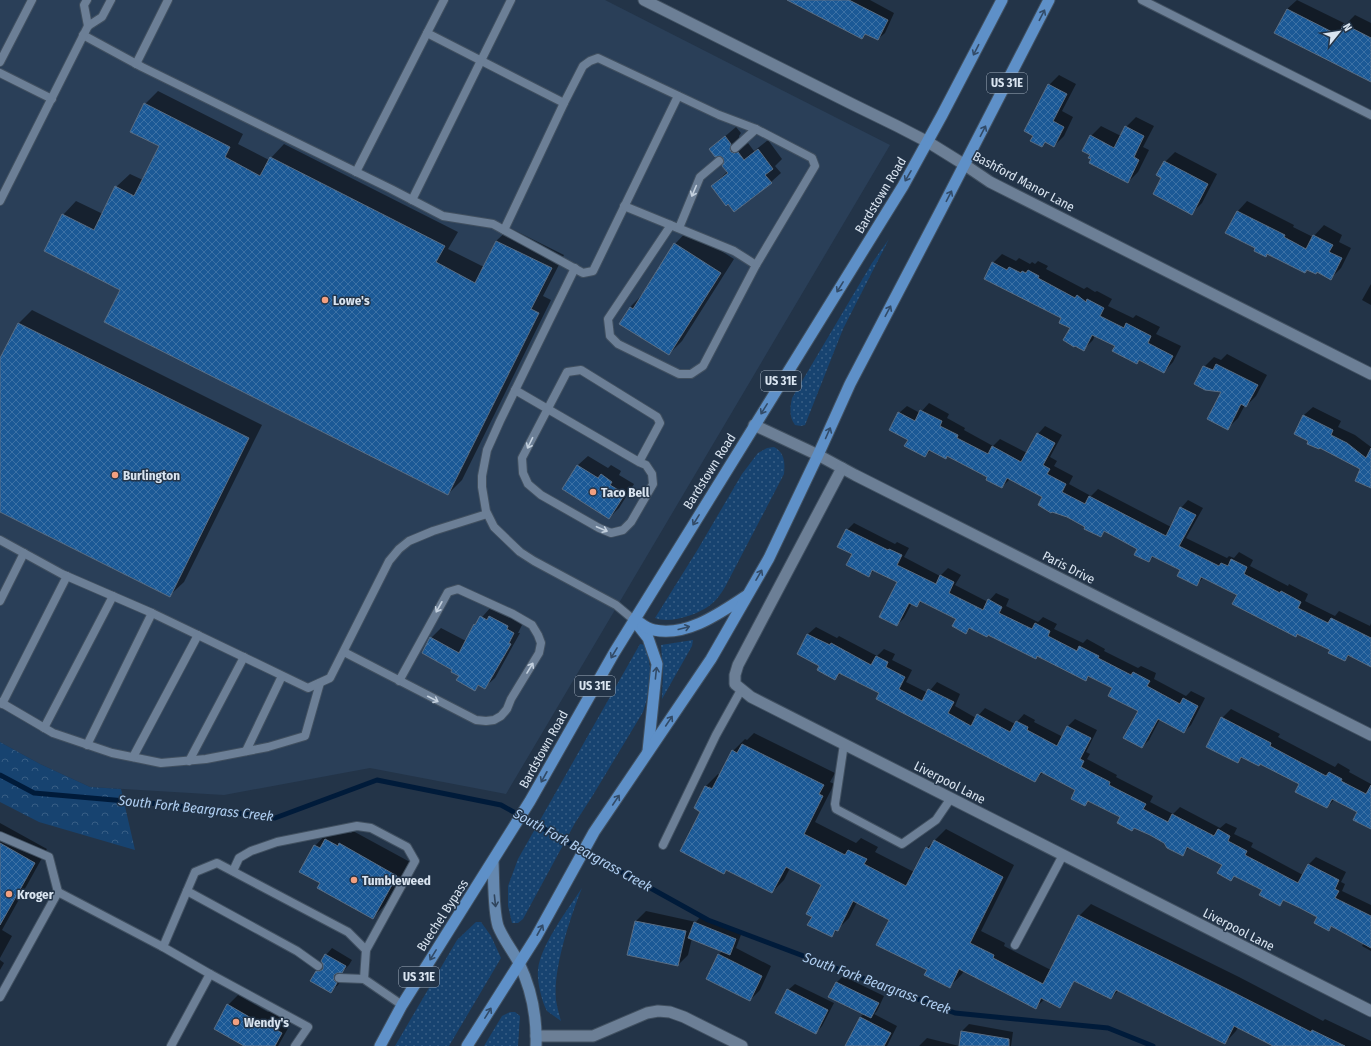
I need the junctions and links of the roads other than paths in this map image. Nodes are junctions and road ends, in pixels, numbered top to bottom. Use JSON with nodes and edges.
{"nodes":[{"id":1,"x":32,"y":0,"type":"edge"},
{"id":2,"x":86,"y":0,"type":"edge"},
{"id":3,"x":111,"y":0,"type":"edge"},
{"id":4,"x":168,"y":0,"type":"edge"},
{"id":5,"x":444,"y":0,"type":"edge"},
{"id":6,"x":511,"y":0,"type":"edge"},
{"id":7,"x":644,"y":0,"type":"edge"},
{"id":8,"x":1002,"y":0,"type":"edge"},
{"id":9,"x":1049,"y":0,"type":"edge"},
{"id":10,"x":1142,"y":0,"type":"edge"},
{"id":11,"x":88,"y":26,"type":"junction"},
{"id":12,"x":427,"y":33,"type":"junction"},
{"id":13,"x":83,"y":35,"type":"junction"},
{"id":14,"x":481,"y":61,"type":"junction"},
{"id":15,"x":0,"y":62,"type":"edge"},
{"id":16,"x":136,"y":64,"type":"junction"},
{"id":17,"x":0,"y":73,"type":"edge"},
{"id":18,"x":678,"y":96,"type":"junction"},
{"id":19,"x":52,"y":99,"type":"junction"},
{"id":20,"x":564,"y":103,"type":"junction"},
{"id":21,"x":1371,"y":115,"type":"edge"},
{"id":22,"x":756,"y":129,"type":"junction"},
{"id":23,"x":928,"y":142,"type":"junction"},
{"id":24,"x":735,"y":148,"type":"dead end"},
{"id":25,"x":719,"y":161,"type":"dead end"},
{"id":26,"x":965,"y":165,"type":"junction"},
{"id":27,"x":356,"y":172,"type":"junction"},
{"id":28,"x":412,"y":200,"type":"junction"},
{"id":29,"x":0,"y":201,"type":"edge"},
{"id":30,"x":624,"y":206,"type":"junction"},
{"id":31,"x":675,"y":226,"type":"junction"},
{"id":32,"x":504,"y":230,"type":"junction"},
{"id":33,"x":756,"y":266,"type":"junction"},
{"id":34,"x":575,"y":268,"type":"junction"},
{"id":35,"x":1371,"y":374,"type":"edge"},
{"id":36,"x":515,"y":390,"type":"junction"},
{"id":37,"x":547,"y":408,"type":"junction"},
{"id":38,"x":754,"y":426,"type":"junction"},
{"id":39,"x":818,"y":455,"type":"junction"},
{"id":40,"x":639,"y":462,"type":"junction"},
{"id":41,"x":842,"y":468,"type":"junction"},
{"id":42,"x":487,"y":514,"type":"junction"},
{"id":43,"x":0,"y":540,"type":"edge"},
{"id":44,"x":24,"y":553,"type":"junction"},
{"id":45,"x":67,"y":576,"type":"junction"},
{"id":46,"x":113,"y":596,"type":"junction"},
{"id":47,"x":747,"y":596,"type":"junction"},
{"id":48,"x":0,"y":601,"type":"edge"},
{"id":49,"x":152,"y":613,"type":"junction"},
{"id":50,"x":634,"y":620,"type":"junction"},
{"id":51,"x":198,"y":635,"type":"junction"},
{"id":52,"x":344,"y":652,"type":"junction"},
{"id":53,"x":244,"y":657,"type":"junction"},
{"id":54,"x":282,"y":676,"type":"junction"},
{"id":55,"x":399,"y":681,"type":"junction"},
{"id":56,"x":320,"y":683,"type":"junction"},
{"id":57,"x":741,"y":690,"type":"junction"},
{"id":58,"x":1,"y":703,"type":"edge"},
{"id":59,"x":44,"y":728,"type":"junction"},
{"id":60,"x":1371,"y":735,"type":"edge"},
{"id":61,"x":844,"y":744,"type":"junction"},
{"id":62,"x":87,"y":745,"type":"junction"},
{"id":63,"x":246,"y":751,"type":"junction"},
{"id":64,"x":648,"y":754,"type":"junction"},
{"id":65,"x":133,"y":757,"type":"junction"},
{"id":66,"x":189,"y":761,"type":"junction"},
{"id":67,"x":951,"y":798,"type":"junction"},
{"id":68,"x":0,"y":836,"type":"edge"},
{"id":69,"x":663,"y":845,"type":"dead end"},
{"id":70,"x":1063,"y":855,"type":"junction"},
{"id":71,"x":493,"y":862,"type":"junction"},
{"id":72,"x":233,"y":872,"type":"junction"},
{"id":73,"x":187,"y":891,"type":"junction"},
{"id":74,"x":58,"y":892,"type":"junction"},
{"id":75,"x":1015,"y":946,"type":"dead end"},
{"id":76,"x":163,"y":948,"type":"junction"},
{"id":77,"x":366,"y":950,"type":"junction"},
{"id":78,"x":520,"y":964,"type":"junction"},
{"id":79,"x":318,"y":966,"type":"dead end"},
{"id":80,"x":210,"y":974,"type":"junction"},
{"id":81,"x":339,"y":978,"type":"dead end"},
{"id":82,"x":364,"y":979,"type":"junction"},
{"id":83,"x":0,"y":997,"type":"edge"},
{"id":84,"x":402,"y":1005,"type":"junction"},
{"id":85,"x":1371,"y":1011,"type":"edge"},
{"id":86,"x":536,"y":1041,"type":"edge"},
{"id":87,"x":171,"y":1046,"type":"edge"},
{"id":88,"x":295,"y":1046,"type":"edge"},
{"id":89,"x":380,"y":1046,"type":"edge"},
{"id":90,"x":468,"y":1046,"type":"edge"},
{"id":91,"x":742,"y":1046,"type":"edge"}],
"edges":[{"from":1,"to":15,"type":"lane"},
{"from":2,"to":11,"type":"lane"},
{"from":3,"to":11,"type":"lane"},
{"from":4,"to":16,"type":"lane"},
{"from":5,"to":12,"type":"lane"},
{"from":6,"to":14,"type":"lane"},
{"from":7,"to":23,"type":"street","name":"Bashford Manor Lane"},
{"from":8,"to":23,"type":"main road","name":"Bardstown Road","number":"US 31E","one_way":true},
{"from":26,"to":9,"type":"main road","number":"US 31E","one_way":true},
{"from":10,"to":21,"type":"lane"},
{"from":11,"to":13,"type":"lane"},
{"from":12,"to":14,"type":"lane"},
{"from":12,"to":27,"type":"lane"},
{"from":13,"to":16,"type":"lane"},
{"from":13,"to":19,"type":"lane"},
{"from":14,"to":20,"type":"lane"},
{"from":14,"to":28,"type":"lane"},
{"from":16,"to":27,"type":"lane"},
{"from":17,"to":19,"type":"lane"},
{"from":18,"to":20,"type":"lane"},
{"from":18,"to":22,"type":"lane"},
{"from":18,"to":30,"type":"lane"},
{"from":19,"to":29,"type":"lane"},
{"from":20,"to":32,"type":"lane"},
{"from":22,"to":24,"type":"lane"},
{"from":22,"to":33,"type":"lane"},
{"from":23,"to":26,"type":"street","name":"Bashford Manor Lane"},
{"from":23,"to":38,"type":"main road","name":"Bardstown Road","number":"US 31E","one_way":true},
{"from":25,"to":31,"type":"lane","one_way":true},
{"from":26,"to":35,"type":"street","name":"Bashford Manor Lane"},
{"from":39,"to":26,"type":"main road","number":"US 31E","one_way":true},
{"from":27,"to":28,"type":"lane"},
{"from":28,"to":32,"type":"lane"},
{"from":30,"to":31,"type":"lane"},
{"from":30,"to":34,"type":"lane"},
{"from":31,"to":33,"type":"lane"},
{"from":31,"to":33,"type":"lane"},
{"from":32,"to":34,"type":"lane"},
{"from":34,"to":36,"type":"lane"},
{"from":36,"to":37,"type":"lane"},
{"from":36,"to":42,"type":"lane"},
{"from":37,"to":40,"type":"lane"},
{"from":37,"to":40,"type":"lane"},
{"from":37,"to":40,"type":"lane","one_way":true},
{"from":38,"to":39,"type":"street","name":"Paris Drive"},
{"from":38,"to":50,"type":"main road","name":"Bardstown Road","number":"US 31E","one_way":true},
{"from":39,"to":41,"type":"street","name":"Paris Drive"},
{"from":47,"to":39,"type":"main road","number":"US 31E","one_way":true},
{"from":41,"to":57,"type":"street"},
{"from":41,"to":60,"type":"street","name":"Paris Drive"},
{"from":42,"to":50,"type":"lane"},
{"from":42,"to":52,"type":"lane"},
{"from":43,"to":44,"type":"lane"},
{"from":44,"to":45,"type":"lane"},
{"from":44,"to":48,"type":"lane"},
{"from":45,"to":46,"type":"lane"},
{"from":45,"to":58,"type":"lane"},
{"from":46,"to":49,"type":"lane"},
{"from":46,"to":59,"type":"lane"},
{"from":50,"to":47,"type":"main road","one_way":true},
{"from":64,"to":47,"type":"main road","number":"US 31E","one_way":true},
{"from":49,"to":51,"type":"lane"},
{"from":49,"to":62,"type":"lane"},
{"from":64,"to":50,"type":"main road","one_way":true},
{"from":50,"to":71,"type":"main road","name":"Bardstown Road","number":"US 31E","one_way":true},
{"from":51,"to":53,"type":"lane"},
{"from":51,"to":65,"type":"lane"},
{"from":52,"to":55,"type":"lane"},
{"from":52,"to":56,"type":"lane"},
{"from":53,"to":54,"type":"lane"},
{"from":53,"to":66,"type":"lane"},
{"from":54,"to":56,"type":"lane"},
{"from":54,"to":63,"type":"lane"},
{"from":55,"to":55,"type":"lane","one_way":true},
{"from":56,"to":63,"type":"lane"},
{"from":57,"to":61,"type":"street","name":"Liverpool Lane"},
{"from":57,"to":69,"type":"lane"},
{"from":58,"to":59,"type":"lane"},
{"from":59,"to":62,"type":"lane"},
{"from":61,"to":67,"type":"street","name":"Liverpool Lane"},
{"from":61,"to":67,"type":"lane"},
{"from":62,"to":65,"type":"lane"},
{"from":63,"to":66,"type":"lane"},
{"from":78,"to":64,"type":"main road","number":"US 31E","one_way":true},
{"from":65,"to":66,"type":"lane"},
{"from":67,"to":70,"type":"street","name":"Liverpool Lane"},
{"from":68,"to":74,"type":"lane"},
{"from":70,"to":75,"type":"lane"},
{"from":70,"to":85,"type":"street","name":"Liverpool Lane"},
{"from":71,"to":78,"type":"main road","one_way":true},
{"from":71,"to":84,"type":"main road","name":"Buechel Bypass","number":"US 31E","one_way":true},
{"from":72,"to":73,"type":"lane"},
{"from":72,"to":77,"type":"lane"},
{"from":72,"to":77,"type":"lane"},
{"from":73,"to":76,"type":"lane"},
{"from":73,"to":79,"type":"lane"},
{"from":74,"to":76,"type":"lane"},
{"from":74,"to":83,"type":"lane"},
{"from":76,"to":80,"type":"lane"},
{"from":77,"to":82,"type":"lane"},
{"from":78,"to":86,"type":"main road"},
{"from":90,"to":78,"type":"main road","number":"US 31E","one_way":true},
{"from":80,"to":87,"type":"lane"},
{"from":80,"to":88,"type":"lane"},
{"from":81,"to":82,"type":"lane"},
{"from":82,"to":84,"type":"lane"},
{"from":84,"to":89,"type":"main road","name":"Buechel Bypass","number":"US 31E"},
{"from":86,"to":91,"type":"street"}]}
